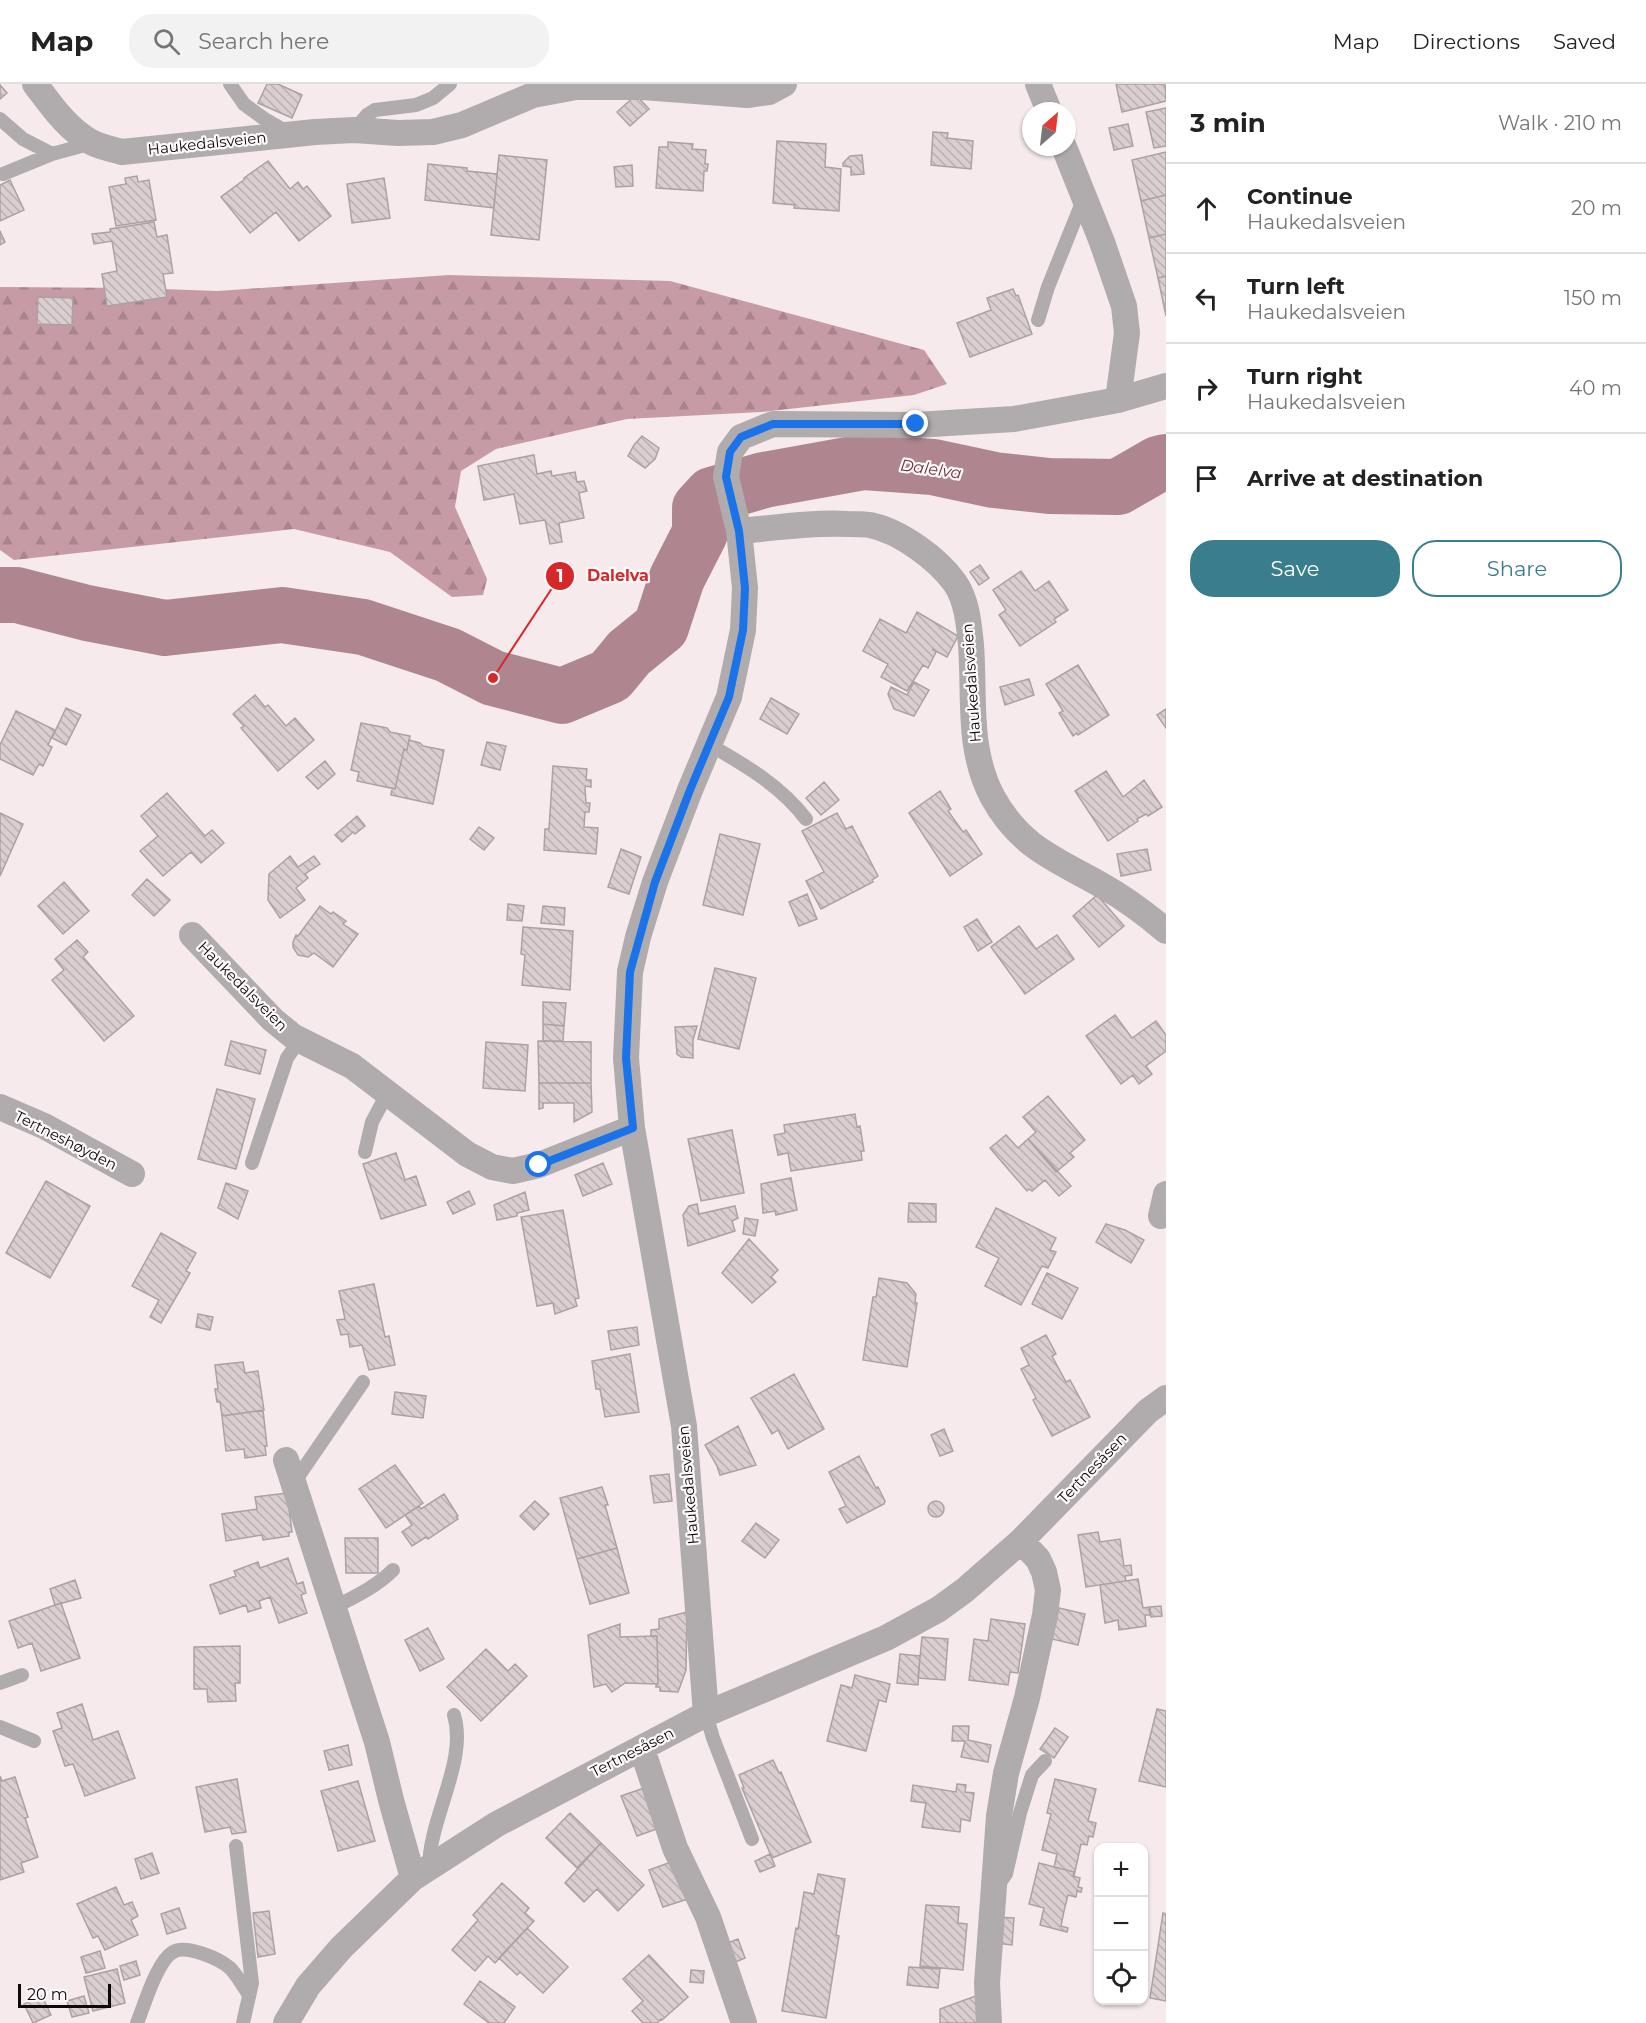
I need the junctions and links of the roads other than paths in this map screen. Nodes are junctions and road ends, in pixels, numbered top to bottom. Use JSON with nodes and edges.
{"nodes":[{"id":1,"x":35,"y":84,"type":"edge"},
{"id":2,"x":230,"y":84,"type":"edge"},
{"id":3,"x":450,"y":84,"type":"edge"},
{"id":4,"x":784,"y":84,"type":"edge"},
{"id":5,"x":1038,"y":84,"type":"edge"},
{"id":6,"x":1045,"y":102,"type":"edge"},
{"id":7,"x":0,"y":119,"type":"edge"},
{"id":8,"x":354,"y":130,"type":"junction"},
{"id":9,"x":291,"y":134,"type":"junction"},
{"id":10,"x":92,"y":143,"type":"junction"},
{"id":11,"x":52,"y":154,"type":"junction"},
{"id":12,"x":1068,"y":156,"type":"edge"},
{"id":13,"x":3,"y":174,"type":"dead end"},
{"id":14,"x":1084,"y":198,"type":"junction"},
{"id":15,"x":1038,"y":320,"type":"dead end"},
{"id":16,"x":1166,"y":386,"type":"edge"},
{"id":17,"x":1118,"y":400,"type":"junction"},
{"id":18,"x":739,"y":531,"type":"junction"},
{"id":19,"x":710,"y":746,"type":"junction"},
{"id":20,"x":806,"y":819,"type":"dead end"},
{"id":21,"x":1166,"y":931,"type":"edge"},
{"id":22,"x":192,"y":935,"type":"dead end"},
{"id":23,"x":304,"y":1041,"type":"junction"},
{"id":24,"x":388,"y":1092,"type":"junction"},
{"id":25,"x":0,"y":1107,"type":"edge"},
{"id":26,"x":633,"y":1128,"type":"junction"},
{"id":27,"x":365,"y":1152,"type":"dead end"},
{"id":28,"x":252,"y":1163,"type":"dead end"},
{"id":29,"x":132,"y":1174,"type":"dead end"},
{"id":30,"x":363,"y":1382,"type":"dead end"},
{"id":31,"x":1166,"y":1398,"type":"edge"},
{"id":32,"x":290,"y":1472,"type":"joint"},
{"id":33,"x":1022,"y":1541,"type":"junction"},
{"id":34,"x":393,"y":1570,"type":"dead end"},
{"id":35,"x":333,"y":1608,"type":"junction"},
{"id":36,"x":22,"y":1675,"type":"dead end"},
{"id":37,"x":0,"y":1683,"type":"edge"},
{"id":38,"x":706,"y":1714,"type":"junction"},
{"id":39,"x":454,"y":1715,"type":"dead end"},
{"id":40,"x":0,"y":1727,"type":"edge"},
{"id":41,"x":34,"y":1741,"type":"dead end"},
{"id":42,"x":642,"y":1749,"type":"junction"},
{"id":43,"x":1045,"y":1761,"type":"dead end"},
{"id":44,"x":752,"y":1839,"type":"dead end"},
{"id":45,"x":237,"y":1846,"type":"dead end"},
{"id":46,"x":421,"y":1873,"type":"junction"},
{"id":47,"x":993,"y":1893,"type":"junction"},
{"id":48,"x":249,"y":1995,"type":"junction"},
{"id":49,"x":137,"y":2023,"type":"edge"},
{"id":50,"x":243,"y":2023,"type":"edge"},
{"id":51,"x":286,"y":2023,"type":"edge"},
{"id":52,"x":744,"y":2023,"type":"edge"},
{"id":53,"x":989,"y":2023,"type":"edge"}],
"edges":[{"from":1,"to":10,"type":"street"},
{"from":2,"to":9,"type":"lane","name":"Haukedalsveien"},
{"from":3,"to":8,"type":"lane"},
{"from":4,"to":8,"type":"street","name":"Haukedalsveien"},
{"from":5,"to":6,"type":"street"},
{"from":7,"to":11,"type":"lane"},
{"from":8,"to":9,"type":"street","name":"Haukedalsveien"},
{"from":9,"to":10,"type":"street","name":"Haukedalsveien"},
{"from":10,"to":11,"type":"lane"},
{"from":11,"to":13,"type":"lane"},
{"from":12,"to":14,"type":"street"},
{"from":14,"to":15,"type":"lane"},
{"from":14,"to":17,"type":"street"},
{"from":16,"to":17,"type":"street","name":"Haukedalsveien"},
{"from":17,"to":18,"type":"street","name":"Haukedalsveien"},
{"from":18,"to":19,"type":"street","name":"Haukedalsveien"},
{"from":18,"to":21,"type":"street","name":"Haukedalsveien"},
{"from":19,"to":20,"type":"lane"},
{"from":19,"to":26,"type":"street","name":"Haukedalsveien"},
{"from":22,"to":23,"type":"street","name":"Haukedalsveien"},
{"from":23,"to":24,"type":"street","name":"Haukedalsveien"},
{"from":23,"to":28,"type":"lane"},
{"from":24,"to":26,"type":"street","name":"Haukedalsveien"},
{"from":24,"to":27,"type":"lane"},
{"from":25,"to":29,"type":"street","name":"Tertneshøyden"},
{"from":26,"to":38,"type":"street","name":"Haukedalsveien"},
{"from":30,"to":32,"type":"lane"},
{"from":31,"to":33,"type":"street","name":"Tertnesåsen"},
{"from":32,"to":35,"type":"street"},
{"from":33,"to":38,"type":"street","name":"Tertnesåsen"},
{"from":33,"to":47,"type":"street"},
{"from":34,"to":35,"type":"lane"},
{"from":35,"to":46,"type":"street"},
{"from":36,"to":37,"type":"lane"},
{"from":38,"to":42,"type":"street","name":"Tertnesåsen"},
{"from":38,"to":44,"type":"lane","name":"Haukedalsveien"},
{"from":39,"to":46,"type":"lane"},
{"from":40,"to":41,"type":"lane"},
{"from":42,"to":46,"type":"street","name":"Tertnesåsen"},
{"from":42,"to":52,"type":"street"},
{"from":43,"to":47,"type":"lane"},
{"from":45,"to":48,"type":"lane"},
{"from":46,"to":51,"type":"street","name":"Tertnesåsen"},
{"from":47,"to":53,"type":"street"},
{"from":48,"to":49,"type":"lane"},
{"from":48,"to":50,"type":"lane"}]}
